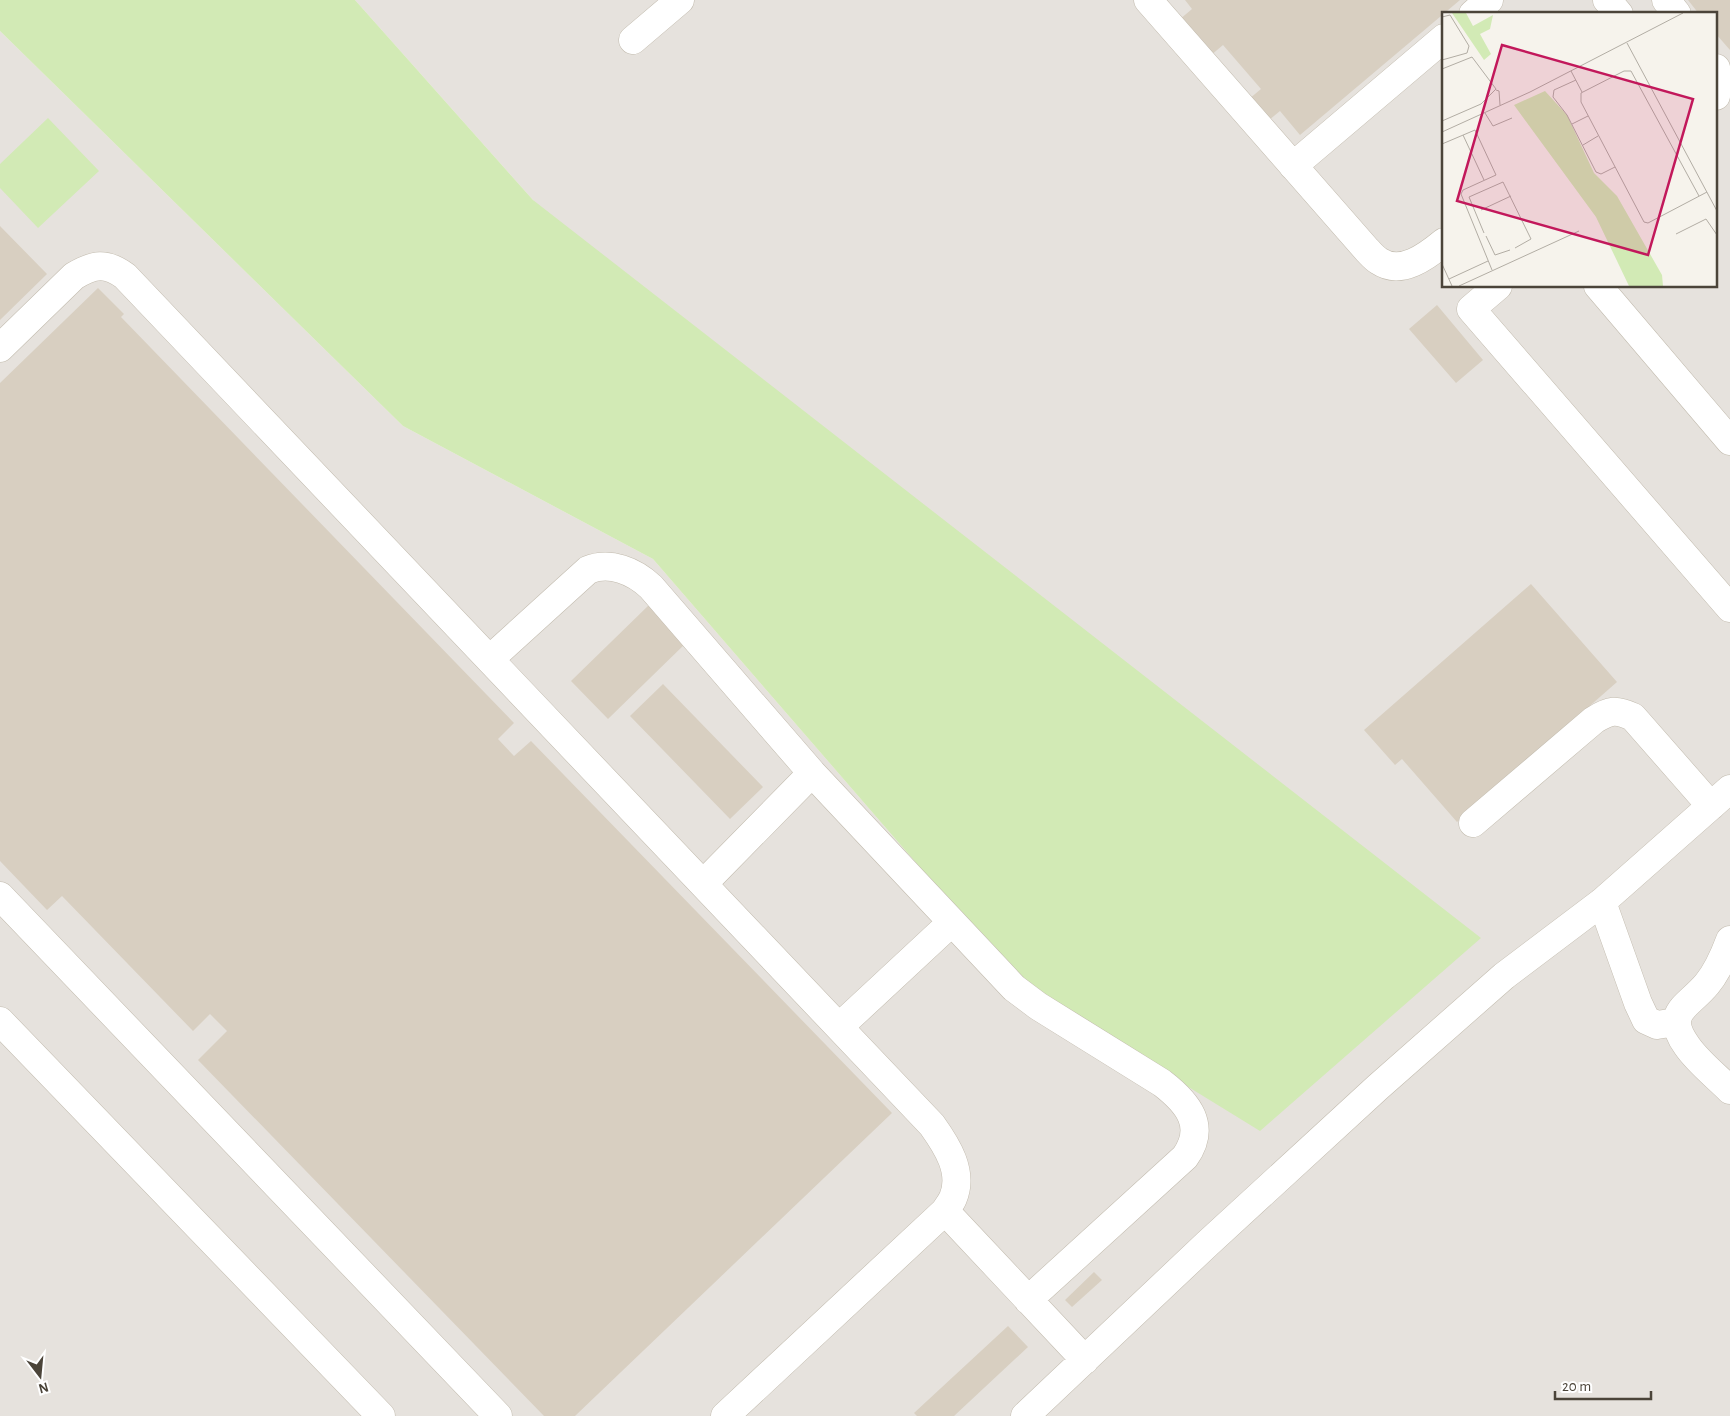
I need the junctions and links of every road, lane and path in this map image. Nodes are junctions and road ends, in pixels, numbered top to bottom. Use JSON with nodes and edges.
{"nodes":[{"id":1,"x":680,"y":0,"type":"edge"},
{"id":2,"x":1148,"y":0,"type":"edge"},
{"id":3,"x":1489,"y":0,"type":"edge"},
{"id":4,"x":1607,"y":0,"type":"edge"},
{"id":5,"x":1666,"y":0,"type":"edge"},
{"id":6,"x":1475,"y":12,"type":"edge"},
{"id":7,"x":1617,"y":12,"type":"edge"},
{"id":8,"x":1676,"y":12,"type":"edge"},
{"id":9,"x":633,"y":40,"type":"dead end"},
{"id":10,"x":1442,"y":40,"type":"edge"},
{"id":11,"x":1293,"y":166,"type":"junction"},
{"id":12,"x":1442,"y":244,"type":"edge"},
{"id":13,"x":1496,"y":288,"type":"edge"},
{"id":14,"x":1600,"y":288,"type":"edge"},
{"id":15,"x":0,"y":348,"type":"edge"},
{"id":16,"x":1730,"y":441,"type":"edge"},
{"id":17,"x":1730,"y":608,"type":"edge"},
{"id":18,"x":490,"y":660,"type":"junction"},
{"id":19,"x":812,"y":773,"type":"junction"},
{"id":20,"x":1720,"y":798,"type":"edge"},
{"id":21,"x":1473,"y":823,"type":"dead end"},
{"id":22,"x":703,"y":884,"type":"junction"},
{"id":23,"x":0,"y":896,"type":"edge"},
{"id":24,"x":1602,"y":902,"type":"junction"},
{"id":25,"x":952,"y":922,"type":"junction"},
{"id":26,"x":1730,"y":940,"type":"edge"},
{"id":27,"x":0,"y":1021,"type":"edge"},
{"id":28,"x":1676,"y":1022,"type":"junction"},
{"id":29,"x":839,"y":1027,"type":"junction"},
{"id":30,"x":1730,"y":1090,"type":"edge"},
{"id":31,"x":945,"y":1212,"type":"junction"},
{"id":32,"x":1028,"y":1300,"type":"junction"},
{"id":33,"x":1085,"y":1360,"type":"junction"},
{"id":34,"x":381,"y":1416,"type":"edge"},
{"id":35,"x":498,"y":1416,"type":"edge"},
{"id":36,"x":726,"y":1416,"type":"edge"},
{"id":37,"x":1025,"y":1416,"type":"edge"}],
"edges":[{"from":1,"to":9,"type":"street"},
{"from":2,"to":11,"type":"street"},
{"from":3,"to":6,"type":"street"},
{"from":4,"to":7,"type":"street"},
{"from":5,"to":8,"type":"street"},
{"from":10,"to":11,"type":"street"},
{"from":11,"to":12,"type":"street"},
{"from":13,"to":17,"type":"street"},
{"from":14,"to":16,"type":"street"},
{"from":15,"to":18,"type":"street"},
{"from":18,"to":19,"type":"street"},
{"from":18,"to":22,"type":"street"},
{"from":19,"to":22,"type":"street"},
{"from":19,"to":25,"type":"street"},
{"from":20,"to":21,"type":"street"},
{"from":20,"to":24,"type":"street"},
{"from":22,"to":29,"type":"street"},
{"from":23,"to":35,"type":"street"},
{"from":24,"to":28,"type":"street"},
{"from":24,"to":33,"type":"street"},
{"from":25,"to":29,"type":"street"},
{"from":25,"to":32,"type":"street"},
{"from":26,"to":28,"type":"street"},
{"from":27,"to":34,"type":"street"},
{"from":28,"to":30,"type":"street"},
{"from":29,"to":31,"type":"street"},
{"from":31,"to":32,"type":"street"},
{"from":31,"to":36,"type":"street"},
{"from":32,"to":33,"type":"street"},
{"from":33,"to":37,"type":"street"}]}
